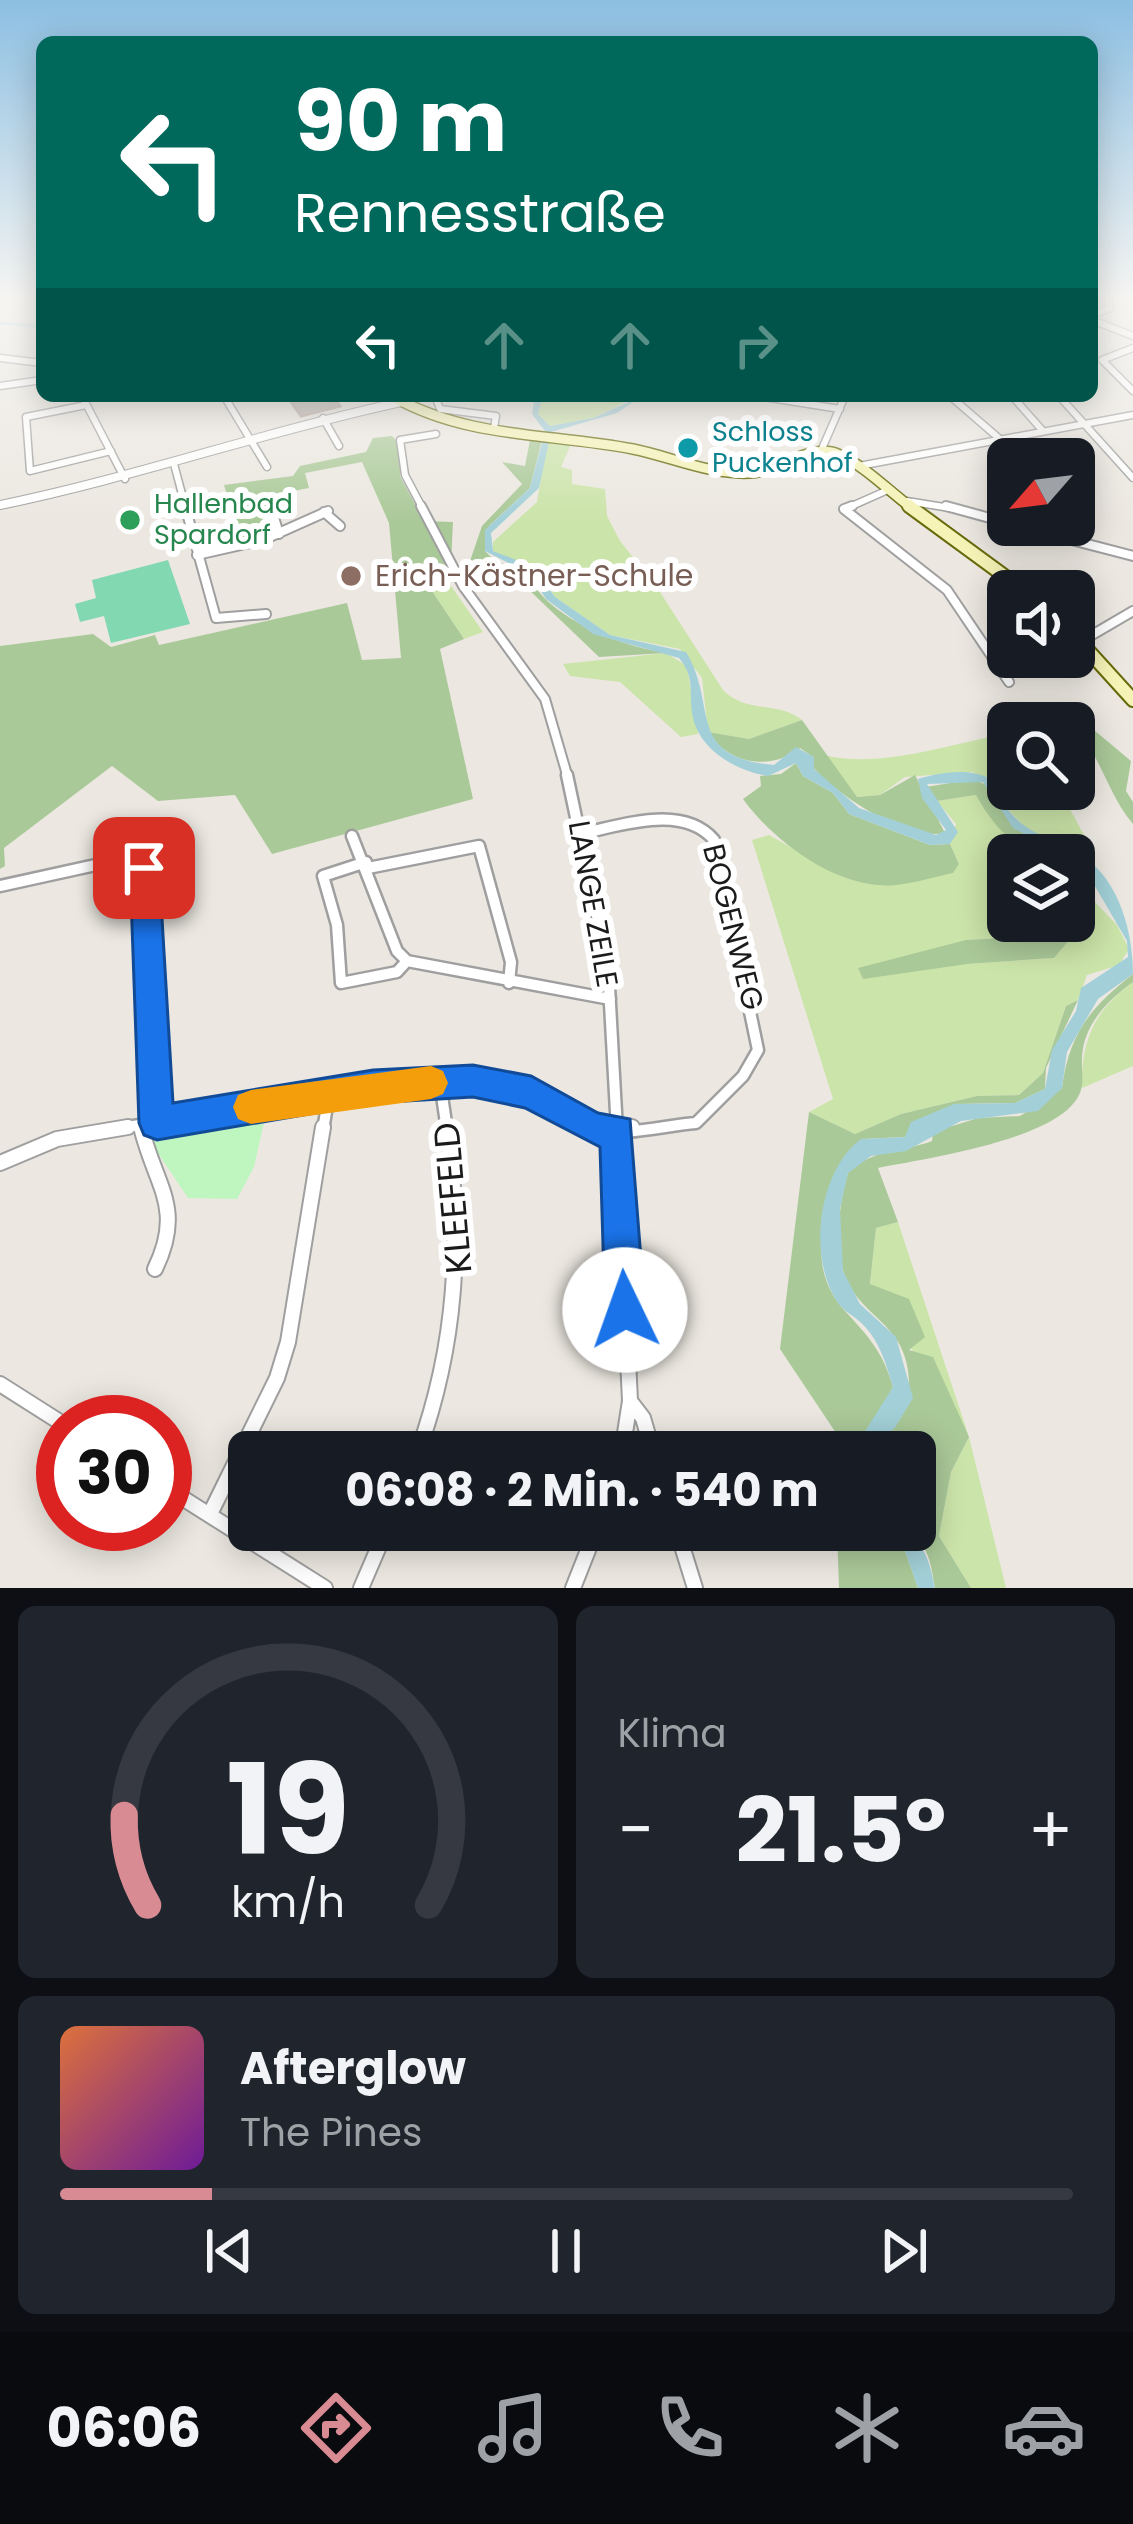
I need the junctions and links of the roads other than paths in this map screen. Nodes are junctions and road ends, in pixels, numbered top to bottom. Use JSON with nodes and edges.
{"nodes":[{"id":1,"x":36,"y":381,"type":"edge"},
{"id":2,"x":0,"y":386,"type":"edge"},
{"id":3,"x":85,"y":402,"type":"edge"},
{"id":4,"x":228,"y":402,"type":"edge"},
{"id":5,"x":385,"y":402,"type":"edge"},
{"id":6,"x":403,"y":402,"type":"edge"},
{"id":7,"x":433,"y":402,"type":"edge"},
{"id":8,"x":795,"y":402,"type":"edge"},
{"id":9,"x":843,"y":402,"type":"edge"},
{"id":10,"x":957,"y":402,"type":"edge"},
{"id":11,"x":1017,"y":402,"type":"edge"},
{"id":12,"x":1065,"y":402,"type":"edge"},
{"id":13,"x":86,"y":405,"type":"junction"},
{"id":14,"x":840,"y":409,"type":"junction"},
{"id":15,"x":1133,"y":415,"type":"edge"},
{"id":16,"x":323,"y":418,"type":"junction"},
{"id":17,"x":1084,"y":422,"type":"junction"},
{"id":18,"x":494,"y":428,"type":"junction"},
{"id":19,"x":1042,"y":430,"type":"junction"},
{"id":20,"x":436,"y":434,"type":"dead end"},
{"id":21,"x":997,"y":438,"type":"edge"},
{"id":22,"x":1008,"y":438,"type":"edge"},
{"id":23,"x":825,"y":439,"type":"junction"},
{"id":24,"x":250,"y":440,"type":"junction"},
{"id":25,"x":987,"y":442,"type":"edge"},
{"id":26,"x":339,"y":446,"type":"dead end"},
{"id":27,"x":111,"y":451,"type":"junction"},
{"id":28,"x":821,"y":452,"type":"junction"},
{"id":29,"x":834,"y":452,"type":"junction"},
{"id":30,"x":174,"y":464,"type":"junction"},
{"id":31,"x":860,"y":466,"type":"junction"},
{"id":32,"x":267,"y":467,"type":"dead end"},
{"id":33,"x":1133,"y":478,"type":"edge"},
{"id":34,"x":125,"y":479,"type":"junction"},
{"id":35,"x":890,"y":489,"type":"junction"},
{"id":36,"x":907,"y":501,"type":"junction"},
{"id":37,"x":0,"y":506,"type":"edge"},
{"id":38,"x":272,"y":511,"type":"dead end"},
{"id":39,"x":987,"y":517,"type":"edge"},
{"id":40,"x":340,"y":526,"type":"dead end"},
{"id":41,"x":279,"y":534,"type":"junction"},
{"id":42,"x":1095,"y":546,"type":"edge"},
{"id":43,"x":197,"y":555,"type":"junction"},
{"id":44,"x":1133,"y":556,"type":"edge"},
{"id":45,"x":997,"y":570,"type":"edge"},
{"id":46,"x":1133,"y":611,"type":"edge"},
{"id":47,"x":266,"y":614,"type":"dead end"},
{"id":48,"x":1095,"y":630,"type":"edge"},
{"id":49,"x":1095,"y":659,"type":"edge"},
{"id":50,"x":1009,"y":682,"type":"dead end"},
{"id":51,"x":1133,"y":700,"type":"edge"},
{"id":52,"x":583,"y":832,"type":"junction"},
{"id":53,"x":352,"y":836,"type":"dead end"},
{"id":54,"x":367,"y":865,"type":"junction"},
{"id":55,"x":0,"y":886,"type":"edge"},
{"id":56,"x":407,"y":961,"type":"junction"},
{"id":57,"x":509,"y":983,"type":"junction"},
{"id":58,"x":610,"y":999,"type":"junction"},
{"id":59,"x":440,"y":1082,"type":"junction"},
{"id":60,"x":329,"y":1094,"type":"junction"},
{"id":61,"x":157,"y":1123,"type":"junction"},
{"id":62,"x":140,"y":1125,"type":"junction"},
{"id":63,"x":617,"y":1131,"type":"junction"},
{"id":64,"x":0,"y":1163,"type":"edge"},
{"id":65,"x":155,"y":1269,"type":"dead end"},
{"id":66,"x":0,"y":1384,"type":"edge"},
{"id":67,"x":630,"y":1402,"type":"junction"},
{"id":68,"x":36,"y":1407,"type":"edge"},
{"id":69,"x":425,"y":1431,"type":"edge"},
{"id":70,"x":625,"y":1431,"type":"edge"},
{"id":71,"x":647,"y":1431,"type":"edge"},
{"id":72,"x":192,"y":1503,"type":"edge"},
{"id":73,"x":210,"y":1514,"type":"junction"},
{"id":74,"x":377,"y":1551,"type":"edge"},
{"id":75,"x":588,"y":1551,"type":"edge"},
{"id":76,"x":684,"y":1551,"type":"edge"},
{"id":77,"x":325,"y":1588,"type":"edge"},
{"id":78,"x":361,"y":1588,"type":"edge"},
{"id":79,"x":573,"y":1588,"type":"edge"},
{"id":80,"x":695,"y":1588,"type":"edge"}],
"edges":[{"from":1,"to":2,"type":"street"},
{"from":3,"to":13,"type":"street"},
{"from":4,"to":24,"type":"street"},
{"from":5,"to":16,"type":"street"},
{"from":6,"to":18,"type":"main road"},
{"from":7,"to":18,"type":"street"},
{"from":8,"to":14,"type":"street"},
{"from":9,"to":14,"type":"street"},
{"from":10,"to":21,"type":"street"},
{"from":11,"to":19,"type":"street"},
{"from":12,"to":17,"type":"street"},
{"from":13,"to":27,"type":"street"},
{"from":13,"to":27,"type":"street"},
{"from":14,"to":23,"type":"street"},
{"from":15,"to":17,"type":"street"},
{"from":16,"to":24,"type":"street"},
{"from":16,"to":26,"type":"street"},
{"from":17,"to":19,"type":"street"},
{"from":17,"to":33,"type":"street"},
{"from":18,"to":28,"type":"main road"},
{"from":19,"to":22,"type":"street"},
{"from":20,"to":52,"type":"street","name":"LANGE ZEILE"},
{"from":23,"to":28,"type":"street"},
{"from":23,"to":29,"type":"street"},
{"from":24,"to":30,"type":"street"},
{"from":24,"to":32,"type":"street"},
{"from":25,"to":31,"type":"street"},
{"from":27,"to":34,"type":"street"},
{"from":28,"to":29,"type":"main road"},
{"from":29,"to":31,"type":"main road"},
{"from":30,"to":34,"type":"street"},
{"from":30,"to":43,"type":"street"},
{"from":31,"to":35,"type":"main road"},
{"from":34,"to":37,"type":"street"},
{"from":35,"to":36,"type":"main road"},
{"from":35,"to":50,"type":"street"},
{"from":36,"to":39,"type":"street"},
{"from":36,"to":45,"type":"main road"},
{"from":38,"to":41,"type":"street"},
{"from":40,"to":41,"type":"street"},
{"from":41,"to":43,"type":"street"},
{"from":42,"to":44,"type":"street"},
{"from":43,"to":47,"type":"street"},
{"from":46,"to":48,"type":"street"},
{"from":49,"to":51,"type":"main road"},
{"from":52,"to":58,"type":"street","name":"LANGE ZEILE"},
{"from":52,"to":63,"type":"street","name":"BOGENWEG"},
{"from":53,"to":54,"type":"street"},
{"from":54,"to":56,"type":"street"},
{"from":54,"to":56,"type":"street"},
{"from":54,"to":57,"type":"street"},
{"from":55,"to":61,"type":"street"},
{"from":56,"to":57,"type":"street"},
{"from":57,"to":58,"type":"street"},
{"from":58,"to":63,"type":"street","name":"LANGE ZEILE"},
{"from":59,"to":60,"type":"street"},
{"from":59,"to":63,"type":"street"},
{"from":59,"to":69,"type":"street","name":"KLEEFELD"},
{"from":60,"to":61,"type":"street"},
{"from":60,"to":73,"type":"street"},
{"from":61,"to":62,"type":"street"},
{"from":62,"to":64,"type":"street"},
{"from":62,"to":65,"type":"street"},
{"from":63,"to":67,"type":"street","name":"LANGE ZEILE"},
{"from":66,"to":68,"type":"street"},
{"from":67,"to":70,"type":"street","name":"LANGE ZEILE"},
{"from":67,"to":71,"type":"street"},
{"from":72,"to":73,"type":"street"},
{"from":73,"to":77,"type":"street"},
{"from":74,"to":78,"type":"street"},
{"from":75,"to":79,"type":"street"},
{"from":76,"to":80,"type":"street"}]}
